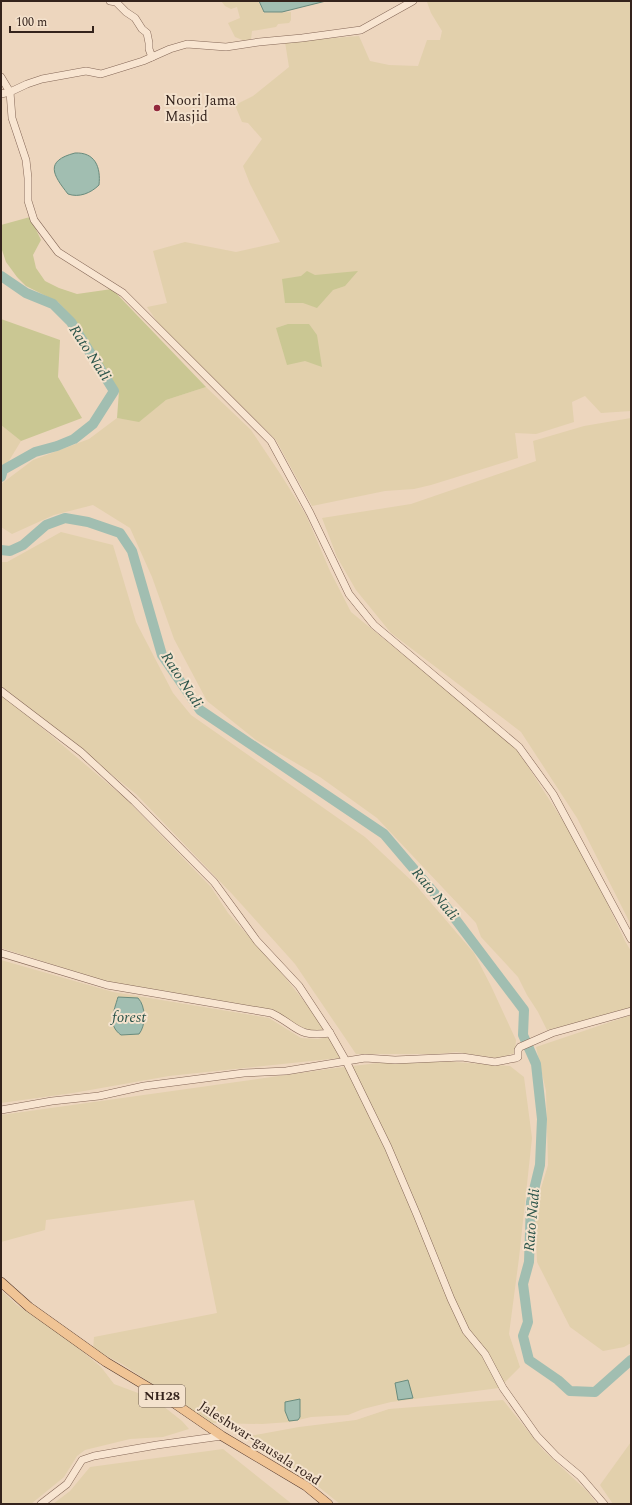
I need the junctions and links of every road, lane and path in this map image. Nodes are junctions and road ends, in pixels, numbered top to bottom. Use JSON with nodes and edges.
{"nodes":[{"id":1,"x":110,"y":1,"type":"edge"},
{"id":2,"x":413,"y":1,"type":"edge"},
{"id":3,"x":152,"y":57,"type":"junction"},
{"id":4,"x":1,"y":77,"type":"edge"},
{"id":5,"x":5,"y":93,"type":"edge"},
{"id":6,"x":1,"y":691,"type":"edge"},
{"id":7,"x":631,"y":939,"type":"edge"},
{"id":8,"x":1,"y":952,"type":"edge"},
{"id":9,"x":631,"y":1011,"type":"edge"},
{"id":10,"x":330,"y":1033,"type":"junction"},
{"id":11,"x":346,"y":1061,"type":"junction"},
{"id":12,"x":1,"y":1110,"type":"edge"},
{"id":13,"x":1,"y":1282,"type":"edge"},
{"id":14,"x":222,"y":1436,"type":"junction"},
{"id":15,"x":41,"y":1504,"type":"edge"},
{"id":16,"x":328,"y":1504,"type":"edge"},
{"id":17,"x":604,"y":1504,"type":"edge"}],
"edges":[{"from":1,"to":3,"type":"street"},
{"from":2,"to":3,"type":"street"},
{"from":3,"to":5,"type":"street"},
{"from":4,"to":5,"type":"street"},
{"from":5,"to":7,"type":"street"},
{"from":6,"to":10,"type":"street"},
{"from":8,"to":10,"type":"street"},
{"from":9,"to":11,"type":"street"},
{"from":10,"to":11,"type":"street"},
{"from":11,"to":12,"type":"street"},
{"from":11,"to":17,"type":"street"},
{"from":13,"to":14,"type":"main road","name":"Jaleshwar-gausala road","number":"NH28"},
{"from":14,"to":15,"type":"street"},
{"from":14,"to":16,"type":"main road","name":"Jaleshwar-gausala road","number":"NH28"}]}
